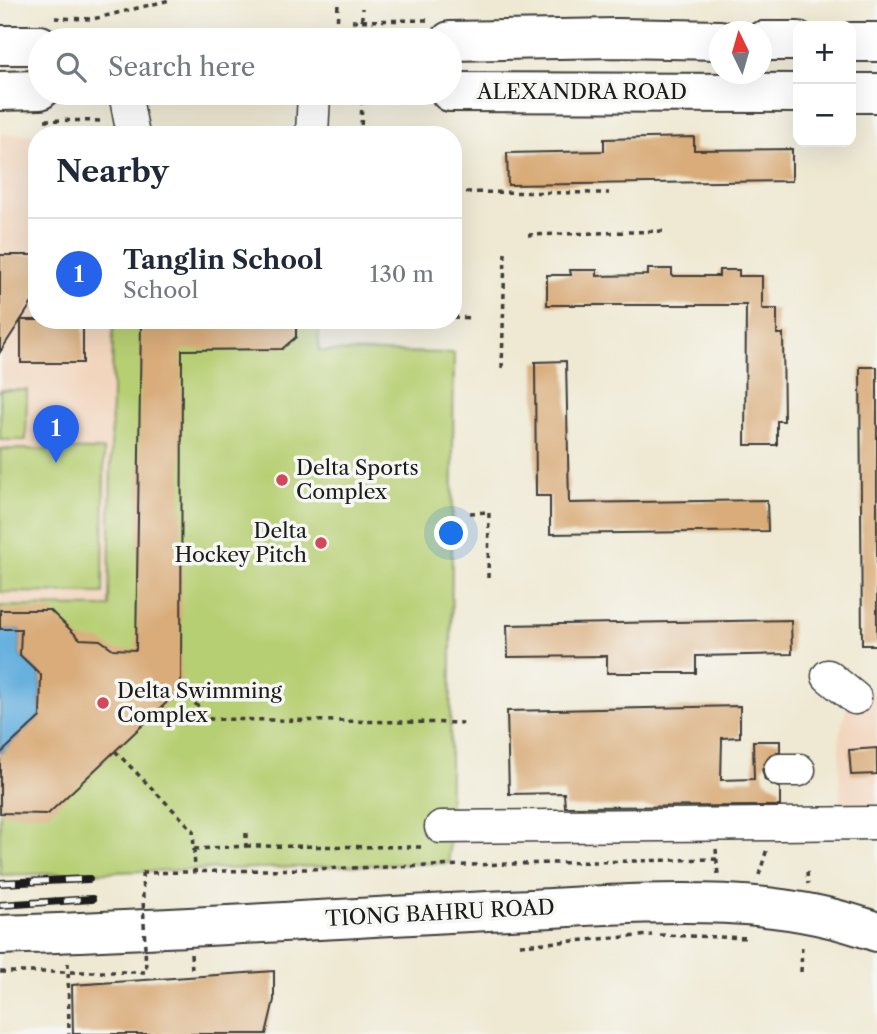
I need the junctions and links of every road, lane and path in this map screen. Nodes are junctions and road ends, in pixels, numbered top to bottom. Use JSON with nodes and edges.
{"nodes":[{"id":1,"x":170,"y":0,"type":"edge"},
{"id":2,"x":338,"y":0,"type":"edge"},
{"id":3,"x":362,"y":8,"type":"dead end"},
{"id":4,"x":58,"y":28,"type":"edge"},
{"id":5,"x":337,"y":28,"type":"edge"},
{"id":6,"x":362,"y":28,"type":"edge"},
{"id":7,"x":28,"y":37,"type":"edge"},
{"id":8,"x":709,"y":40,"type":"edge"},
{"id":9,"x":462,"y":41,"type":"edge"},
{"id":10,"x":772,"y":41,"type":"edge"},
{"id":11,"x":793,"y":41,"type":"edge"},
{"id":12,"x":856,"y":42,"type":"edge"},
{"id":13,"x":877,"y":42,"type":"edge"},
{"id":14,"x":0,"y":45,"type":"edge"},
{"id":15,"x":0,"y":91,"type":"edge"},
{"id":16,"x":462,"y":92,"type":"edge"},
{"id":17,"x":793,"y":93,"type":"edge"},
{"id":18,"x":856,"y":93,"type":"edge"},
{"id":19,"x":877,"y":93,"type":"edge"},
{"id":20,"x":28,"y":101,"type":"edge"},
{"id":21,"x":40,"y":105,"type":"edge"},
{"id":22,"x":313,"y":105,"type":"edge"},
{"id":23,"x":362,"y":105,"type":"edge"},
{"id":24,"x":129,"y":116,"type":"edge"},
{"id":25,"x":312,"y":126,"type":"edge"},
{"id":26,"x":361,"y":126,"type":"edge"},
{"id":27,"x":462,"y":192,"type":"edge"},
{"id":28,"x":492,"y":192,"type":"junction"},
{"id":29,"x":609,"y":193,"type":"dead end"},
{"id":30,"x":492,"y":198,"type":"dead end"},
{"id":31,"x":665,"y":231,"type":"dead end"},
{"id":32,"x":528,"y":234,"type":"dead end"},
{"id":33,"x":505,"y":252,"type":"dead end"},
{"id":34,"x":462,"y":317,"type":"edge"},
{"id":35,"x":473,"y":318,"type":"dead end"},
{"id":36,"x":502,"y":368,"type":"dead end"},
{"id":37,"x":470,"y":513,"type":"dead end"},
{"id":38,"x":488,"y":579,"type":"dead end"},
{"id":39,"x":828,"y":676,"type":"dead end"},
{"id":40,"x":181,"y":689,"type":"dead end"},
{"id":41,"x":855,"y":698,"type":"dead end"},
{"id":42,"x":467,"y":723,"type":"dead end"},
{"id":43,"x":115,"y":751,"type":"dead end"},
{"id":44,"x":877,"y":823,"type":"edge"},
{"id":45,"x":442,"y":827,"type":"joint"},
{"id":46,"x":246,"y":829,"type":"dead end"},
{"id":47,"x":246,"y":846,"type":"junction"},
{"id":48,"x":716,"y":847,"type":"dead end"},
{"id":49,"x":194,"y":849,"type":"junction"},
{"id":50,"x":717,"y":859,"type":"junction"},
{"id":51,"x":195,"y":870,"type":"junction"},
{"id":52,"x":807,"y":872,"type":"dead end"},
{"id":53,"x":718,"y":881,"type":"dead end"},
{"id":54,"x":808,"y":884,"type":"dead end"},
{"id":55,"x":877,"y":932,"type":"edge"},
{"id":56,"x":67,"y":933,"type":"junction"},
{"id":57,"x":0,"y":935,"type":"edge"},
{"id":58,"x":751,"y":938,"type":"dead end"},
{"id":59,"x":791,"y":939,"type":"dead end"},
{"id":60,"x":803,"y":940,"type":"junction"},
{"id":61,"x":814,"y":942,"type":"dead end"},
{"id":62,"x":520,"y":945,"type":"dead end"},
{"id":63,"x":0,"y":972,"type":"edge"},
{"id":64,"x":801,"y":972,"type":"dead end"},
{"id":65,"x":68,"y":974,"type":"junction"},
{"id":66,"x":69,"y":1034,"type":"edge"}],
"edges":[{"from":1,"to":4,"type":"path"},
{"from":2,"to":5,"type":"path"},
{"from":3,"to":6,"type":"path","bridge":true},
{"from":7,"to":14,"type":"main road"},
{"from":8,"to":9,"type":"main road"},
{"from":10,"to":11,"type":"main road"},
{"from":12,"to":13,"type":"main road"},
{"from":15,"to":20,"type":"main road"},
{"from":16,"to":17,"type":"main road","name":"ALEXANDRA ROAD"},
{"from":18,"to":19,"type":"main road"},
{"from":21,"to":24,"type":"path"},
{"from":22,"to":25,"type":"lane"},
{"from":23,"to":26,"type":"path"},
{"from":27,"to":28,"type":"path"},
{"from":28,"to":29,"type":"path"},
{"from":28,"to":30,"type":"path"},
{"from":31,"to":32,"type":"path"},
{"from":33,"to":36,"type":"path"},
{"from":34,"to":35,"type":"path"},
{"from":37,"to":38,"type":"path"},
{"from":39,"to":41,"type":"lane"},
{"from":40,"to":42,"type":"path"},
{"from":43,"to":49,"type":"path"},
{"from":44,"to":45,"type":"lane"},
{"from":45,"to":47,"type":"path"},
{"from":46,"to":47,"type":"path"},
{"from":47,"to":49,"type":"path"},
{"from":48,"to":50,"type":"path"},
{"from":49,"to":51,"type":"path"},
{"from":50,"to":51,"type":"path"},
{"from":50,"to":53,"type":"path"},
{"from":51,"to":65,"type":"path","bridge":true},
{"from":52,"to":54,"type":"path"},
{"from":55,"to":56,"type":"main road","name":"TIONG BAHRU ROAD"},
{"from":56,"to":57,"type":"main road","name":"TIONG BAHRU ROAD"},
{"from":56,"to":65,"type":"path"},
{"from":58,"to":62,"type":"path"},
{"from":59,"to":60,"type":"path"},
{"from":60,"to":61,"type":"path"},
{"from":60,"to":64,"type":"path"},
{"from":63,"to":65,"type":"path"},
{"from":65,"to":66,"type":"path"}]}
